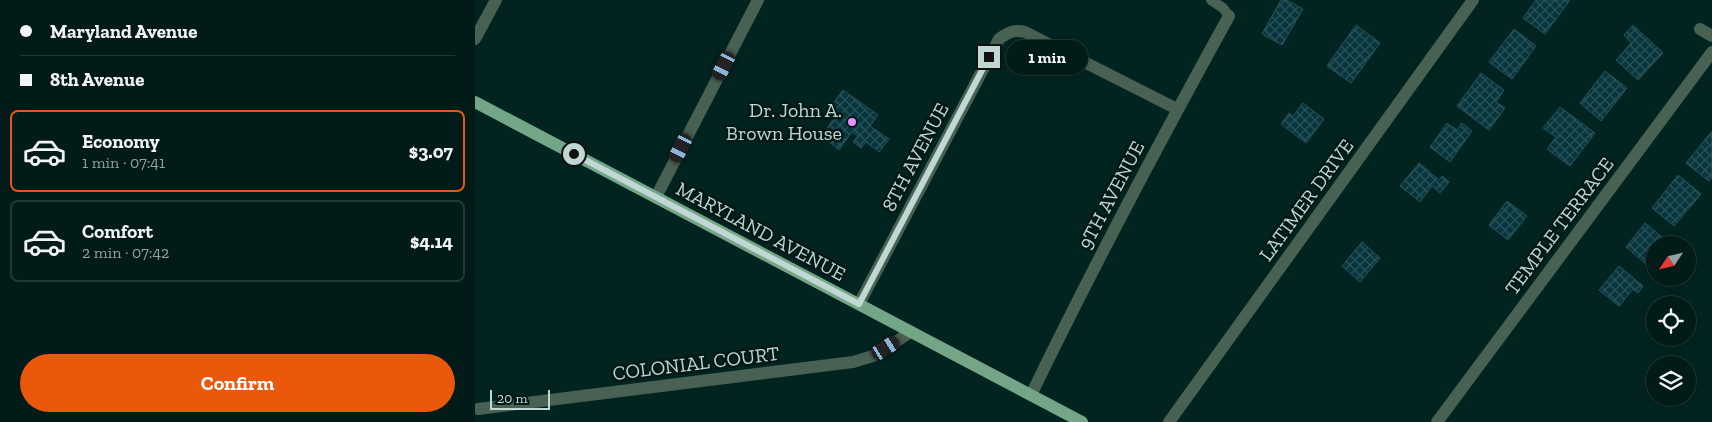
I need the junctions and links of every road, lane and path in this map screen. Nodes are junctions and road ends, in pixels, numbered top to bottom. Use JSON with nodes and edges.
{"nodes":[{"id":1,"x":496,"y":0,"type":"edge"},
{"id":2,"x":758,"y":0,"type":"edge"},
{"id":3,"x":1211,"y":0,"type":"edge"},
{"id":4,"x":1473,"y":0,"type":"edge"},
{"id":5,"x":1229,"y":16,"type":"joint"},
{"id":6,"x":1699,"y":29,"type":"dead end"},
{"id":7,"x":1712,"y":36,"type":"edge"},
{"id":8,"x":475,"y":39,"type":"edge"},
{"id":9,"x":1712,"y":52,"type":"edge"},
{"id":10,"x":475,"y":102,"type":"edge"},
{"id":11,"x":1177,"y":109,"type":"junction"},
{"id":12,"x":656,"y":197,"type":"junction"},
{"id":13,"x":859,"y":304,"type":"junction"},
{"id":14,"x":911,"y":332,"type":"junction"},
{"id":15,"x":1031,"y":395,"type":"junction"},
{"id":16,"x":478,"y":408,"type":"dead end"},
{"id":17,"x":1082,"y":422,"type":"edge"},
{"id":18,"x":1169,"y":422,"type":"edge"},
{"id":19,"x":1437,"y":422,"type":"edge"}],
"edges":[{"from":1,"to":8,"type":"street"},
{"from":2,"to":12,"type":"street"},
{"from":3,"to":5,"type":"lane"},
{"from":4,"to":18,"type":"street","name":"LATIMER DRIVE"},
{"from":5,"to":11,"type":"street","name":"9TH AVENUE"},
{"from":6,"to":7,"type":"street"},
{"from":9,"to":19,"type":"street","name":"TEMPLE TERRACE"},
{"from":10,"to":12,"type":"main road","name":"MARYLAND AVENUE"},
{"from":11,"to":13,"type":"street","name":"8TH AVENUE"},
{"from":11,"to":15,"type":"street","name":"9TH AVENUE"},
{"from":12,"to":13,"type":"main road","name":"MARYLAND AVENUE"},
{"from":13,"to":14,"type":"main road","name":"MARYLAND AVENUE"},
{"from":14,"to":15,"type":"main road","name":"MARYLAND AVENUE"},
{"from":14,"to":16,"type":"street","name":"COLONIAL COURT"},
{"from":15,"to":17,"type":"main road","name":"MARYLAND AVENUE"}]}
